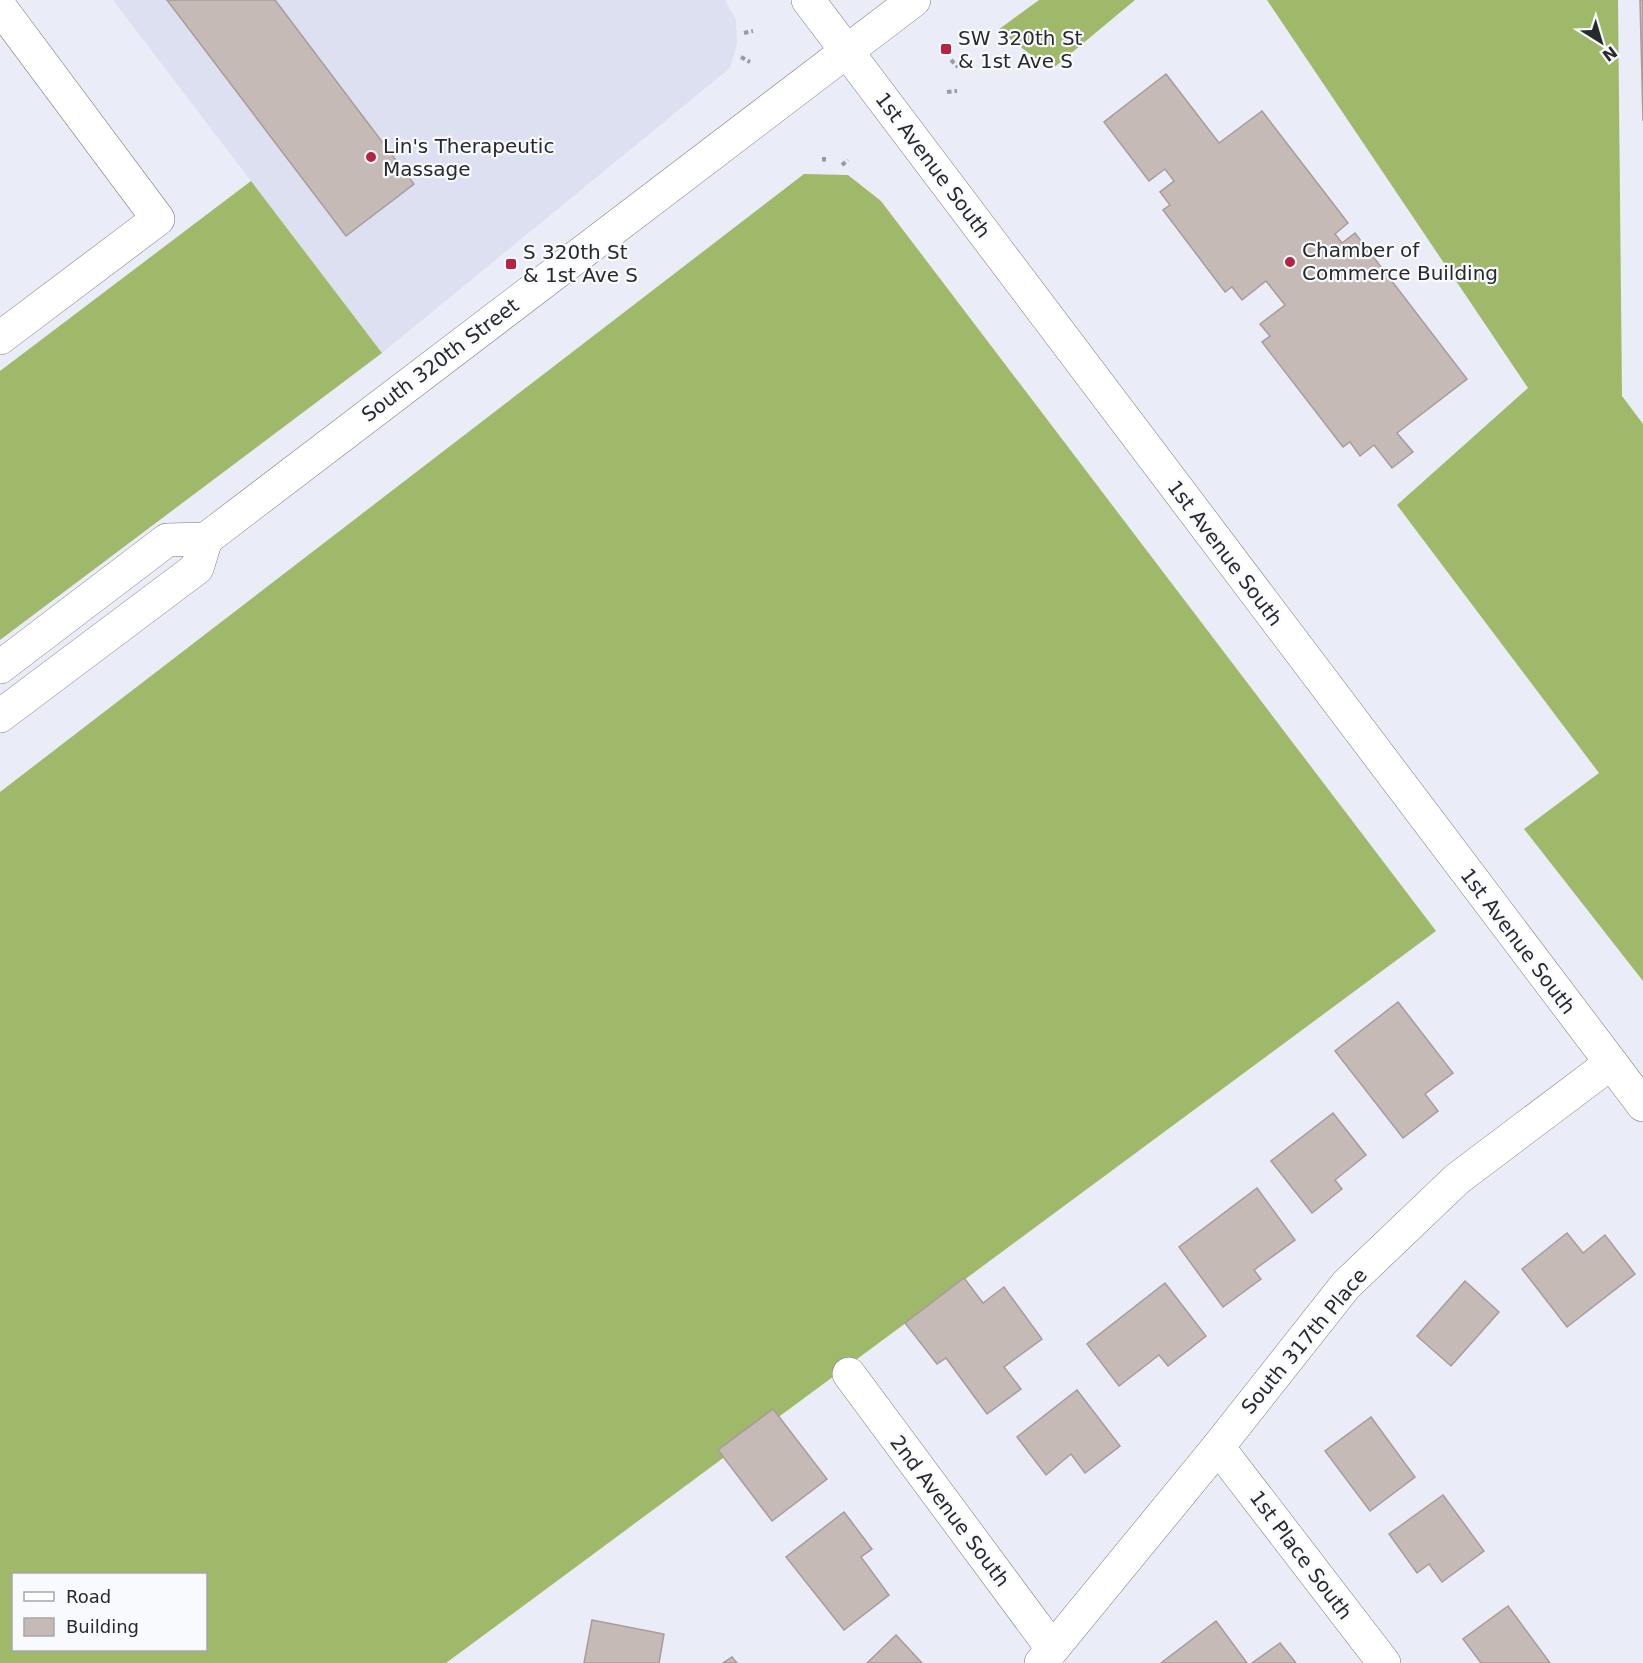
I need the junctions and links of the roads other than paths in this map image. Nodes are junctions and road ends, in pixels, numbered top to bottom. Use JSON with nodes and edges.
{"nodes":[{"id":1,"x":808,"y":0,"type":"edge"},
{"id":2,"x":914,"y":0,"type":"edge"},
{"id":3,"x":0,"y":7,"type":"edge"},
{"id":4,"x":846,"y":50,"type":"junction"},
{"id":5,"x":0,"y":338,"type":"edge"},
{"id":6,"x":206,"y":539,"type":"junction"},
{"id":7,"x":0,"y":667,"type":"edge"},
{"id":8,"x":0,"y":717,"type":"edge"},
{"id":9,"x":1611,"y":1063,"type":"junction"},
{"id":10,"x":1643,"y":1105,"type":"edge"},
{"id":11,"x":849,"y":1374,"type":"dead end"},
{"id":12,"x":1218,"y":1446,"type":"junction"},
{"id":13,"x":1046,"y":1655,"type":"edge"},
{"id":14,"x":1384,"y":1663,"type":"edge"}],
"edges":[{"from":1,"to":4,"type":"main road","name":"1st Avenue South"},
{"from":2,"to":4,"type":"main road","name":"South 320th Street"},
{"from":3,"to":5,"type":"main road"},
{"from":4,"to":6,"type":"main road","name":"South 320th Street"},
{"from":4,"to":9,"type":"main road","name":"1st Avenue South"},
{"from":6,"to":7,"type":"main road"},
{"from":6,"to":8,"type":"main road"},
{"from":9,"to":10,"type":"main road","name":"1st Avenue South"},
{"from":9,"to":12,"type":"main road","name":"South 317th Place"},
{"from":11,"to":13,"type":"main road","name":"2nd Avenue South"},
{"from":12,"to":13,"type":"main road","name":"South 317th Place"},
{"from":12,"to":14,"type":"main road","name":"1st Place South"}]}
